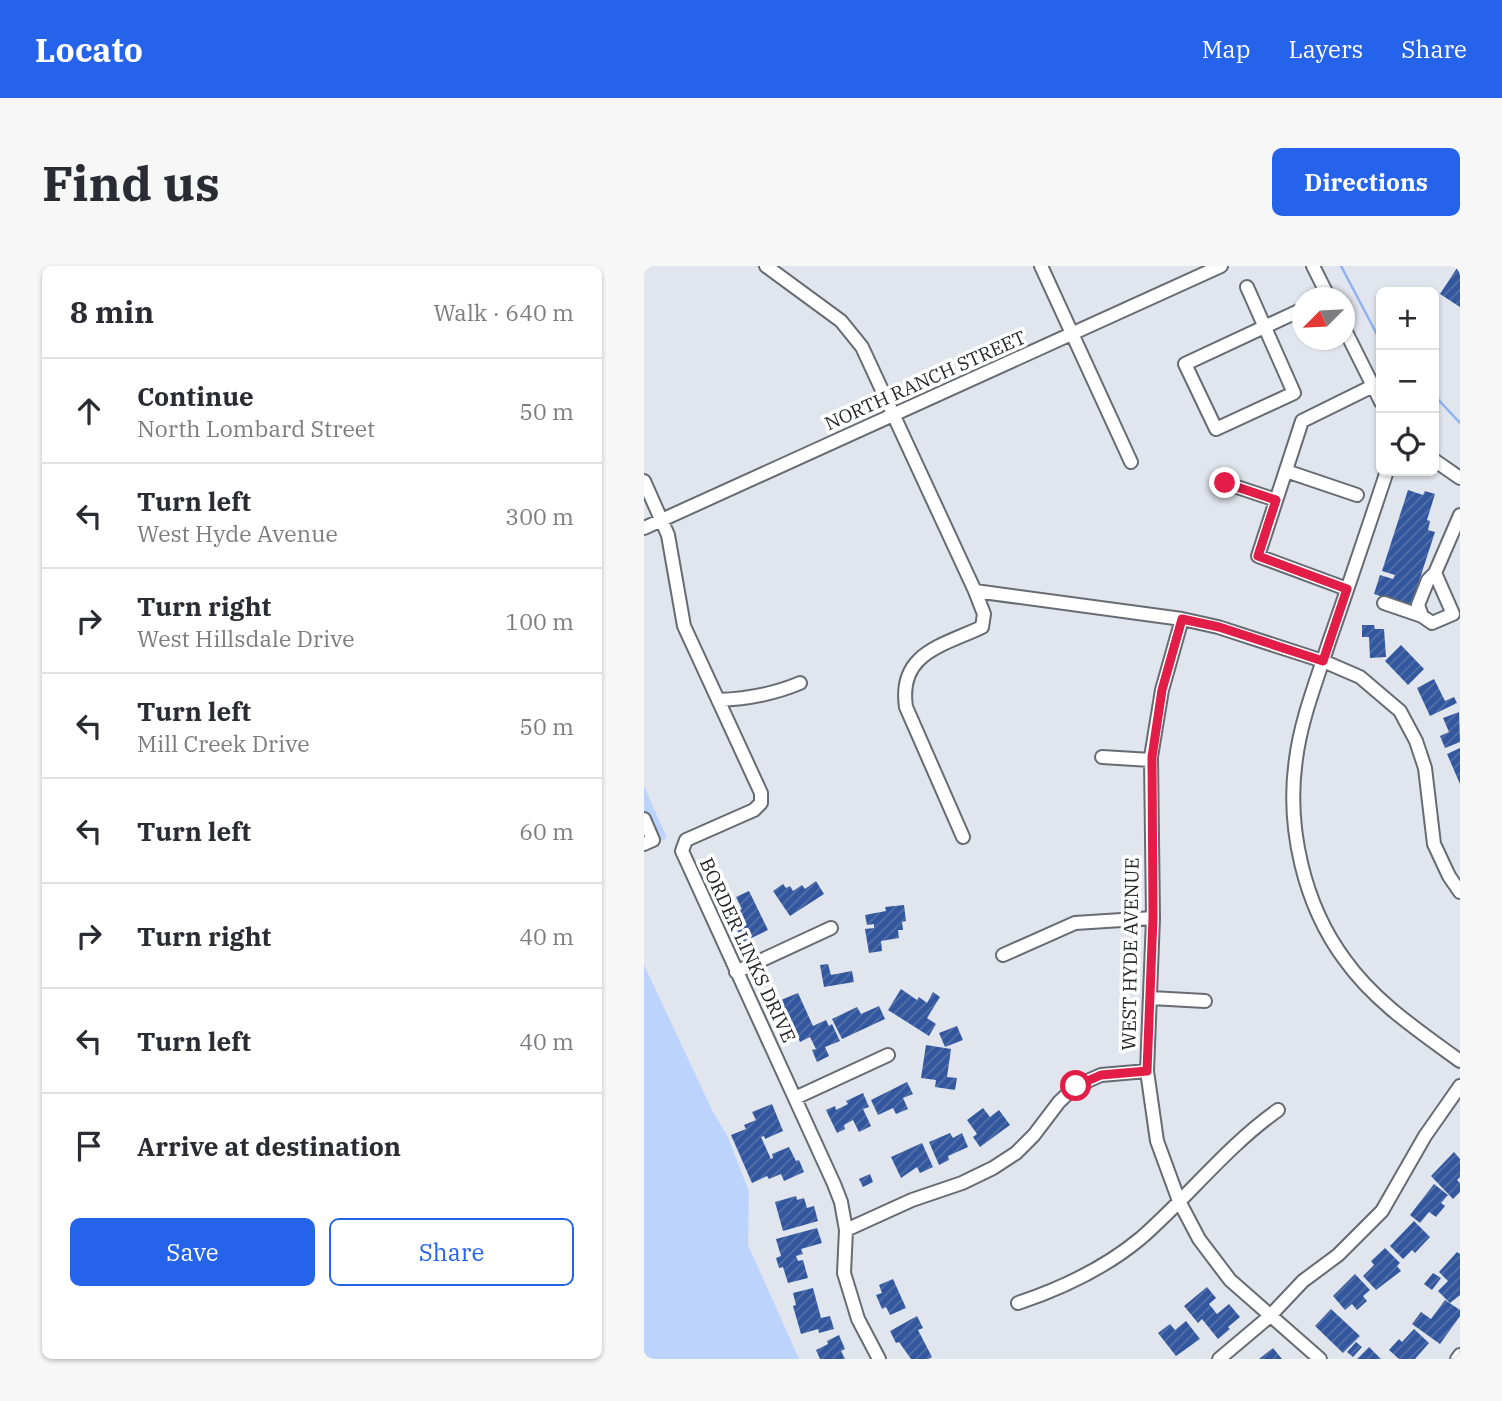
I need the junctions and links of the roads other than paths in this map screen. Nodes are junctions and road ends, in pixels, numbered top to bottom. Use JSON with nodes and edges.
{"nodes":[{"id":1,"x":766,"y":266,"type":"edge"},
{"id":2,"x":1041,"y":266,"type":"edge"},
{"id":3,"x":1221,"y":266,"type":"edge"},
{"id":4,"x":1313,"y":266,"type":"edge"},
{"id":5,"x":1247,"y":287,"type":"dead end"},
{"id":6,"x":1323,"y":287,"type":"edge"},
{"id":7,"x":1292,"y":314,"type":"edge"},
{"id":8,"x":1265,"y":326,"type":"junction"},
{"id":9,"x":1072,"y":334,"type":"junction"},
{"id":10,"x":1355,"y":350,"type":"edge"},
{"id":11,"x":1373,"y":386,"type":"junction"},
{"id":12,"x":1376,"y":392,"type":"edge"},
{"id":13,"x":894,"y":415,"type":"junction"},
{"id":14,"x":1131,"y":462,"type":"dead end"},
{"id":15,"x":1439,"y":463,"type":"edge"},
{"id":16,"x":1286,"y":471,"type":"junction"},
{"id":17,"x":1385,"y":476,"type":"edge"},
{"id":18,"x":1460,"y":478,"type":"edge"},
{"id":19,"x":644,"y":481,"type":"edge"},
{"id":20,"x":1225,"y":483,"type":"dead end"},
{"id":21,"x":1357,"y":495,"type":"dead end"},
{"id":22,"x":1276,"y":500,"type":"junction"},
{"id":23,"x":1460,"y":514,"type":"edge"},
{"id":24,"x":662,"y":520,"type":"junction"},
{"id":25,"x":644,"y":528,"type":"edge"},
{"id":26,"x":1435,"y":573,"type":"junction"},
{"id":27,"x":1347,"y":589,"type":"junction"},
{"id":28,"x":975,"y":591,"type":"junction"},
{"id":29,"x":1384,"y":603,"type":"dead end"},
{"id":30,"x":1422,"y":616,"type":"junction"},
{"id":31,"x":1182,"y":619,"type":"junction"},
{"id":32,"x":1323,"y":661,"type":"junction"},
{"id":33,"x":800,"y":683,"type":"dead end"},
{"id":34,"x":718,"y":700,"type":"junction"},
{"id":35,"x":1102,"y":757,"type":"dead end"},
{"id":36,"x":1152,"y":760,"type":"junction"},
{"id":37,"x":644,"y":819,"type":"edge"},
{"id":38,"x":963,"y":837,"type":"dead end"},
{"id":39,"x":644,"y":844,"type":"edge"},
{"id":40,"x":1460,"y":892,"type":"edge"},
{"id":41,"x":1153,"y":918,"type":"junction"},
{"id":42,"x":831,"y":928,"type":"dead end"},
{"id":43,"x":1003,"y":955,"type":"dead end"},
{"id":44,"x":736,"y":972,"type":"junction"},
{"id":45,"x":1152,"y":998,"type":"junction"},
{"id":46,"x":1205,"y":1001,"type":"dead end"},
{"id":47,"x":888,"y":1055,"type":"dead end"},
{"id":48,"x":1460,"y":1061,"type":"edge"},
{"id":49,"x":1147,"y":1071,"type":"junction"},
{"id":50,"x":1460,"y":1086,"type":"edge"},
{"id":51,"x":794,"y":1098,"type":"junction"},
{"id":52,"x":1278,"y":1110,"type":"dead end"},
{"id":53,"x":1179,"y":1201,"type":"junction"},
{"id":54,"x":846,"y":1230,"type":"junction"},
{"id":55,"x":1018,"y":1303,"type":"dead end"},
{"id":56,"x":1270,"y":1316,"type":"junction"},
{"id":57,"x":879,"y":1359,"type":"edge"},
{"id":58,"x":1219,"y":1359,"type":"edge"},
{"id":59,"x":1320,"y":1359,"type":"edge"}],
"edges":[{"from":1,"to":13,"type":"street"},
{"from":2,"to":9,"type":"street"},
{"from":3,"to":9,"type":"street","name":"NORTH RANCH STREET"},
{"from":4,"to":6,"type":"street"},
{"from":5,"to":8,"type":"street"},
{"from":7,"to":8,"type":"street"},
{"from":8,"to":8,"type":"street"},
{"from":9,"to":13,"type":"street","name":"NORTH RANCH STREET"},
{"from":9,"to":14,"type":"street"},
{"from":10,"to":11,"type":"street"},
{"from":11,"to":12,"type":"street"},
{"from":11,"to":16,"type":"street"},
{"from":13,"to":24,"type":"street","name":"NORTH RANCH STREET"},
{"from":13,"to":28,"type":"street"},
{"from":15,"to":18,"type":"street"},
{"from":16,"to":21,"type":"street"},
{"from":16,"to":22,"type":"street"},
{"from":17,"to":27,"type":"street"},
{"from":19,"to":24,"type":"street","name":"BORDER LINKS DRIVE"},
{"from":20,"to":22,"type":"street"},
{"from":22,"to":27,"type":"street"},
{"from":23,"to":26,"type":"street"},
{"from":24,"to":25,"type":"street","name":"NORTH RANCH STREET"},
{"from":24,"to":34,"type":"street","name":"BORDER LINKS DRIVE"},
{"from":26,"to":30,"type":"street"},
{"from":26,"to":30,"type":"street"},
{"from":27,"to":32,"type":"street"},
{"from":28,"to":31,"type":"street"},
{"from":28,"to":38,"type":"street"},
{"from":29,"to":30,"type":"street"},
{"from":31,"to":32,"type":"street"},
{"from":31,"to":36,"type":"street","name":"WEST HYDE AVENUE"},
{"from":32,"to":40,"type":"street"},
{"from":32,"to":48,"type":"street"},
{"from":33,"to":34,"type":"street"},
{"from":34,"to":44,"type":"street","name":"BORDER LINKS DRIVE"},
{"from":35,"to":36,"type":"street"},
{"from":36,"to":41,"type":"street","name":"WEST HYDE AVENUE"},
{"from":37,"to":39,"type":"street"},
{"from":41,"to":43,"type":"street"},
{"from":41,"to":45,"type":"street","name":"WEST HYDE AVENUE"},
{"from":42,"to":44,"type":"street"},
{"from":44,"to":51,"type":"street","name":"BORDER LINKS DRIVE"},
{"from":45,"to":46,"type":"street"},
{"from":45,"to":49,"type":"street","name":"WEST HYDE AVENUE"},
{"from":47,"to":51,"type":"street"},
{"from":49,"to":53,"type":"street","name":"WEST HYDE AVENUE"},
{"from":49,"to":54,"type":"street"},
{"from":50,"to":56,"type":"street"},
{"from":51,"to":54,"type":"street","name":"BORDER LINKS DRIVE"},
{"from":52,"to":53,"type":"street"},
{"from":53,"to":55,"type":"street"},
{"from":53,"to":56,"type":"street","name":"WEST HYDE AVENUE"},
{"from":54,"to":57,"type":"street","name":"BORDER LINKS DRIVE"},
{"from":56,"to":58,"type":"street"},
{"from":56,"to":59,"type":"street","name":"WEST HYDE AVENUE"}]}
